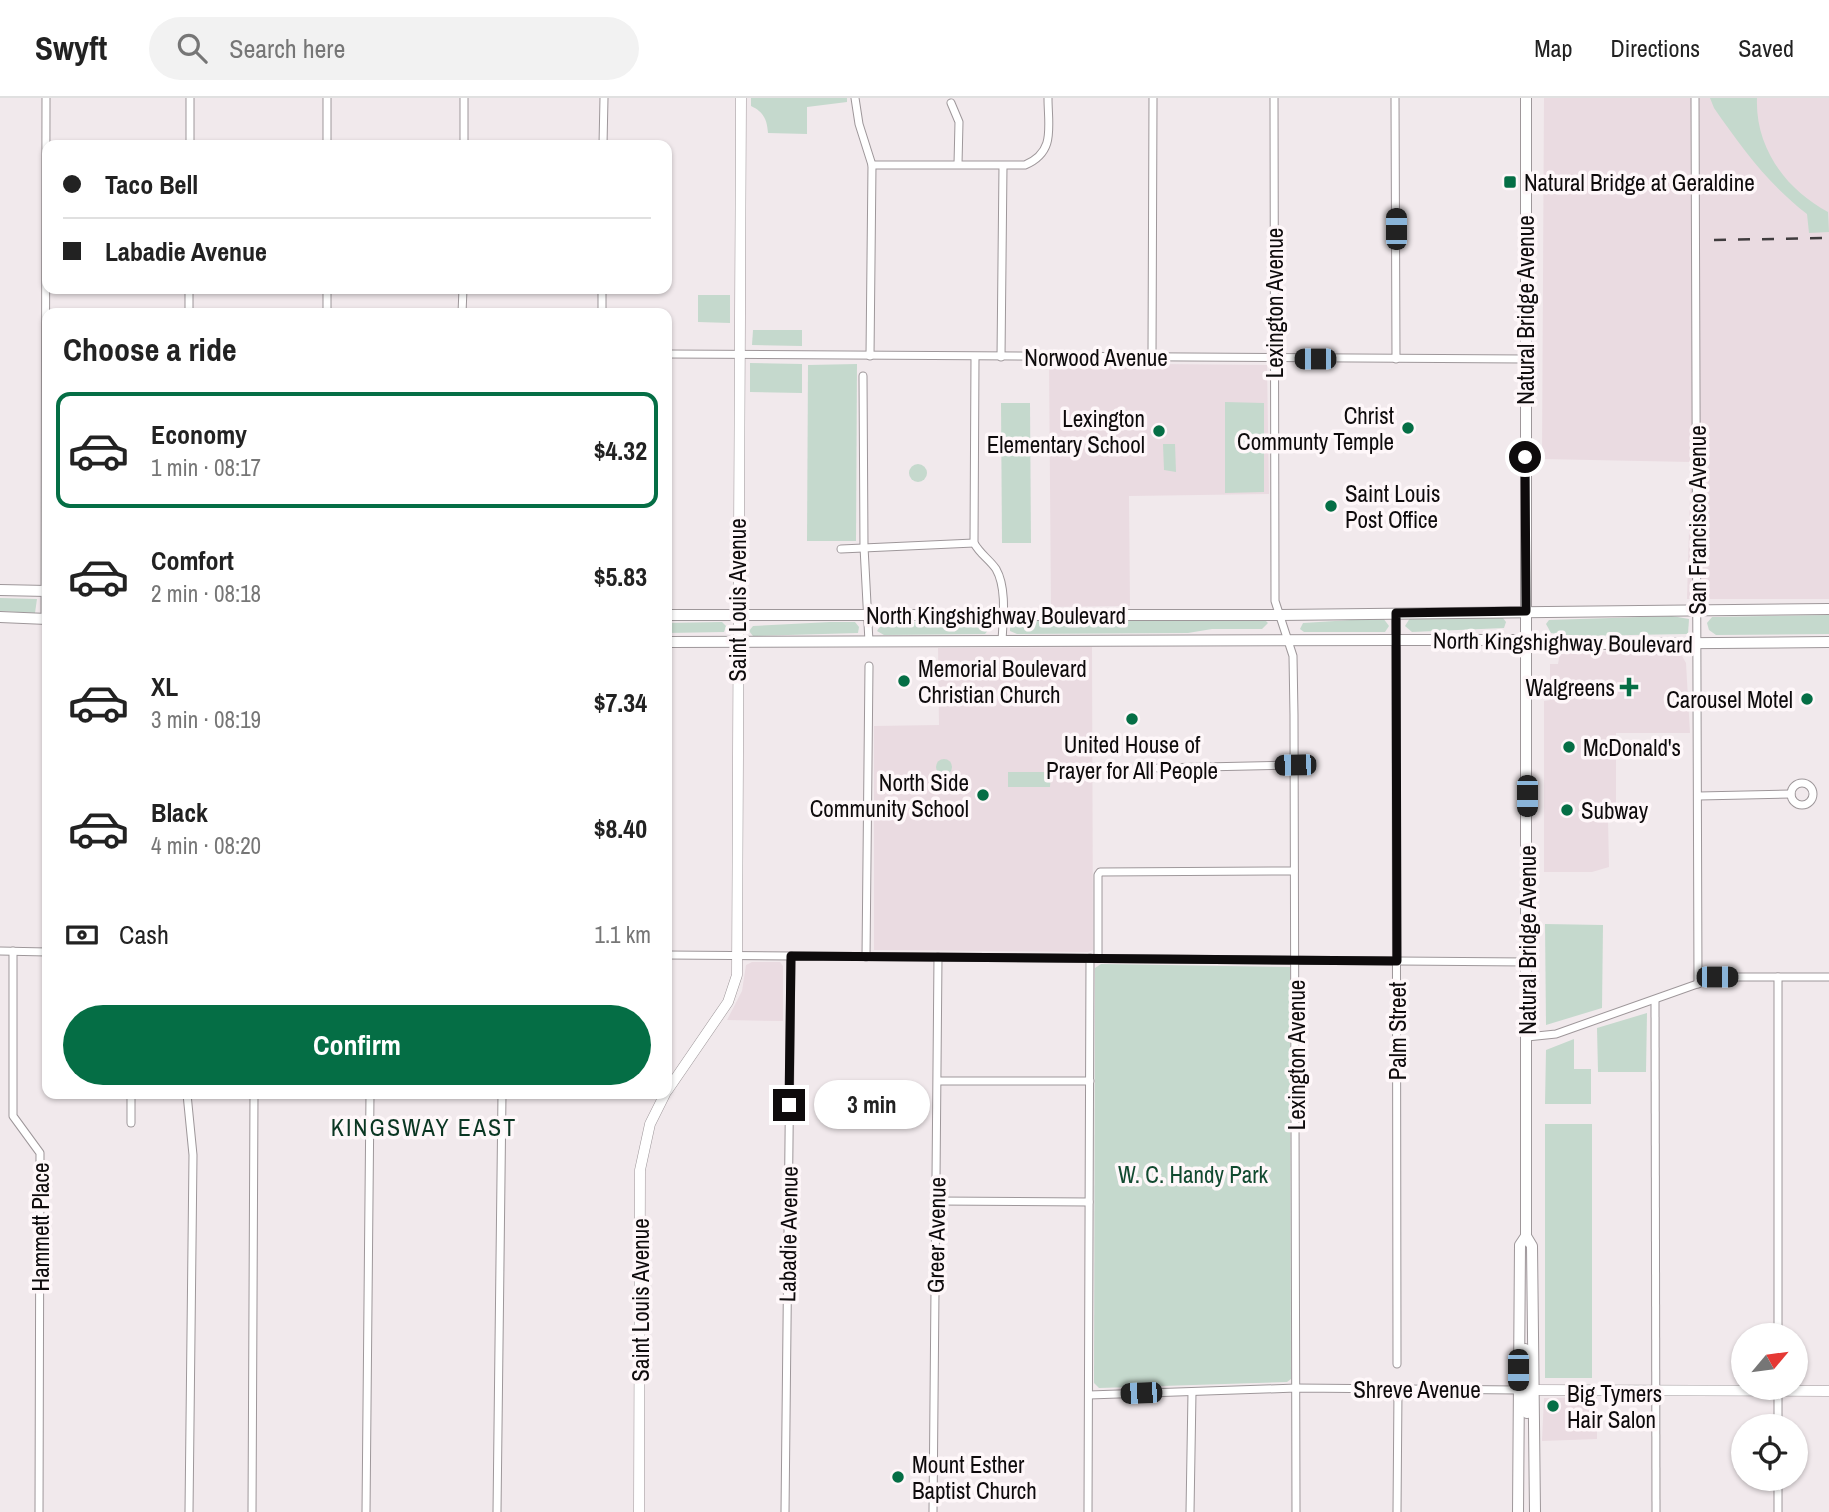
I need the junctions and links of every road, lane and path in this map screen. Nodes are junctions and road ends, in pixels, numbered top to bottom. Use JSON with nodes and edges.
{"nodes":[{"id":1,"x":46,"y":98,"type":"edge"},
{"id":2,"x":190,"y":98,"type":"edge"},
{"id":3,"x":327,"y":98,"type":"edge"},
{"id":4,"x":464,"y":98,"type":"edge"},
{"id":5,"x":604,"y":98,"type":"edge"},
{"id":6,"x":741,"y":98,"type":"edge"},
{"id":7,"x":855,"y":98,"type":"edge"},
{"id":8,"x":1048,"y":98,"type":"edge"},
{"id":9,"x":1153,"y":98,"type":"edge"},
{"id":10,"x":1273,"y":98,"type":"edge"},
{"id":11,"x":1395,"y":98,"type":"edge"},
{"id":12,"x":1526,"y":98,"type":"edge"},
{"id":13,"x":1695,"y":98,"type":"edge"},
{"id":14,"x":951,"y":103,"type":"dead end"},
{"id":15,"x":46,"y":140,"type":"edge"},
{"id":16,"x":190,"y":140,"type":"edge"},
{"id":17,"x":327,"y":140,"type":"edge"},
{"id":18,"x":464,"y":140,"type":"edge"},
{"id":19,"x":604,"y":140,"type":"edge"},
{"id":20,"x":958,"y":164,"type":"junction"},
{"id":21,"x":873,"y":165,"type":"junction"},
{"id":22,"x":1003,"y":166,"type":"junction"},
{"id":23,"x":672,"y":355,"type":"edge"},
{"id":24,"x":738,"y":355,"type":"junction"},
{"id":25,"x":870,"y":356,"type":"junction"},
{"id":26,"x":975,"y":357,"type":"junction"},
{"id":27,"x":1001,"y":357,"type":"junction"},
{"id":28,"x":1152,"y":357,"type":"junction"},
{"id":29,"x":1274,"y":358,"type":"junction"},
{"id":30,"x":1396,"y":359,"type":"junction"},
{"id":31,"x":1525,"y":359,"type":"junction"},
{"id":32,"x":863,"y":376,"type":"dead end"},
{"id":33,"x":974,"y":543,"type":"junction"},
{"id":34,"x":864,"y":547,"type":"junction"},
{"id":35,"x":841,"y":549,"type":"dead end"},
{"id":36,"x":0,"y":590,"type":"edge"},
{"id":37,"x":42,"y":591,"type":"edge"},
{"id":38,"x":1829,"y":609,"type":"edge"},
{"id":39,"x":1697,"y":610,"type":"junction"},
{"id":40,"x":1526,"y":611,"type":"junction"},
{"id":41,"x":1003,"y":613,"type":"junction"},
{"id":42,"x":1396,"y":613,"type":"junction"},
{"id":43,"x":672,"y":615,"type":"edge"},
{"id":44,"x":737,"y":615,"type":"junction"},
{"id":45,"x":868,"y":615,"type":"junction"},
{"id":46,"x":1280,"y":615,"type":"junction"},
{"id":47,"x":0,"y":617,"type":"edge"},
{"id":48,"x":42,"y":619,"type":"edge"},
{"id":49,"x":1396,"y":640,"type":"junction"},
{"id":50,"x":1526,"y":640,"type":"junction"},
{"id":51,"x":1002,"y":641,"type":"junction"},
{"id":52,"x":1289,"y":641,"type":"junction"},
{"id":53,"x":672,"y":642,"type":"edge"},
{"id":54,"x":869,"y":642,"type":"junction"},
{"id":55,"x":1829,"y":642,"type":"edge"},
{"id":56,"x":736,"y":643,"type":"junction"},
{"id":57,"x":1697,"y":645,"type":"junction"},
{"id":58,"x":869,"y":666,"type":"dead end"},
{"id":59,"x":1295,"y":765,"type":"junction"},
{"id":60,"x":1158,"y":768,"type":"dead end"},
{"id":61,"x":1791,"y":794,"type":"dead end"},
{"id":62,"x":1699,"y":796,"type":"junction"},
{"id":63,"x":1294,"y":871,"type":"junction"},
{"id":64,"x":0,"y":951,"type":"edge"},
{"id":65,"x":12,"y":951,"type":"junction"},
{"id":66,"x":42,"y":952,"type":"edge"},
{"id":67,"x":672,"y":955,"type":"edge"},
{"id":68,"x":737,"y":956,"type":"junction"},
{"id":69,"x":791,"y":956,"type":"junction"},
{"id":70,"x":866,"y":957,"type":"junction"},
{"id":71,"x":938,"y":957,"type":"junction"},
{"id":72,"x":1094,"y":958,"type":"junction"},
{"id":73,"x":1295,"y":960,"type":"junction"},
{"id":74,"x":1397,"y":961,"type":"junction"},
{"id":75,"x":1528,"y":962,"type":"junction"},
{"id":76,"x":1829,"y":976,"type":"edge"},
{"id":77,"x":1778,"y":977,"type":"junction"},
{"id":78,"x":1698,"y":984,"type":"junction"},
{"id":79,"x":1655,"y":1000,"type":"junction"},
{"id":80,"x":1527,"y":1037,"type":"junction"},
{"id":81,"x":672,"y":1078,"type":"edge"},
{"id":82,"x":938,"y":1081,"type":"junction"},
{"id":83,"x":1090,"y":1081,"type":"junction"},
{"id":84,"x":131,"y":1099,"type":"edge"},
{"id":85,"x":187,"y":1099,"type":"edge"},
{"id":86,"x":254,"y":1099,"type":"edge"},
{"id":87,"x":370,"y":1099,"type":"edge"},
{"id":88,"x":502,"y":1099,"type":"edge"},
{"id":89,"x":661,"y":1099,"type":"edge"},
{"id":90,"x":131,"y":1124,"type":"dead end"},
{"id":91,"x":937,"y":1201,"type":"junction"},
{"id":92,"x":1089,"y":1202,"type":"junction"},
{"id":93,"x":1526,"y":1236,"type":"junction"},
{"id":94,"x":1778,"y":1323,"type":"edge"},
{"id":95,"x":1397,"y":1364,"type":"dead end"},
{"id":96,"x":1296,"y":1388,"type":"junction"},
{"id":97,"x":1398,"y":1390,"type":"junction"},
{"id":98,"x":1526,"y":1390,"type":"junction"},
{"id":99,"x":1731,"y":1390,"type":"edge"},
{"id":100,"x":1656,"y":1391,"type":"junction"},
{"id":101,"x":1808,"y":1391,"type":"edge"},
{"id":102,"x":1829,"y":1391,"type":"edge"},
{"id":103,"x":1192,"y":1392,"type":"junction"},
{"id":104,"x":1089,"y":1395,"type":"junction"},
{"id":105,"x":1518,"y":1474,"type":"junction"},
{"id":106,"x":1778,"y":1491,"type":"edge"},
{"id":107,"x":39,"y":1512,"type":"edge"},
{"id":108,"x":189,"y":1512,"type":"edge"},
{"id":109,"x":252,"y":1512,"type":"edge"},
{"id":110,"x":366,"y":1512,"type":"edge"},
{"id":111,"x":498,"y":1512,"type":"edge"},
{"id":112,"x":639,"y":1512,"type":"edge"},
{"id":113,"x":785,"y":1512,"type":"edge"},
{"id":114,"x":933,"y":1512,"type":"edge"},
{"id":115,"x":1088,"y":1512,"type":"edge"},
{"id":116,"x":1190,"y":1512,"type":"edge"},
{"id":117,"x":1296,"y":1512,"type":"edge"},
{"id":118,"x":1397,"y":1512,"type":"edge"},
{"id":119,"x":1518,"y":1512,"type":"edge"},
{"id":120,"x":1525,"y":1512,"type":"edge"},
{"id":121,"x":1535,"y":1512,"type":"edge"},
{"id":122,"x":1656,"y":1512,"type":"edge"},
{"id":123,"x":1778,"y":1512,"type":"edge"}],
"edges":[{"from":1,"to":15,"type":"street"},
{"from":2,"to":16,"type":"street"},
{"from":3,"to":17,"type":"street"},
{"from":4,"to":18,"type":"street"},
{"from":5,"to":19,"type":"street"},
{"from":6,"to":24,"type":"street","name":"Saint Louis Avenue"},
{"from":7,"to":21,"type":"street"},
{"from":8,"to":22,"type":"street"},
{"from":9,"to":28,"type":"street"},
{"from":10,"to":29,"type":"street","name":"Lexington Avenue"},
{"from":11,"to":30,"type":"street"},
{"from":12,"to":31,"type":"main road","name":"Natural Bridge Avenue"},
{"from":13,"to":39,"type":"street","name":"San Francisco Avenue"},
{"from":14,"to":20,"type":"street"},
{"from":20,"to":21,"type":"street"},
{"from":20,"to":22,"type":"street"},
{"from":21,"to":25,"type":"street"},
{"from":22,"to":27,"type":"street"},
{"from":23,"to":24,"type":"street","name":"Norwood Avenue"},
{"from":24,"to":25,"type":"street","name":"Norwood Avenue"},
{"from":24,"to":44,"type":"street","name":"Saint Louis Avenue"},
{"from":25,"to":26,"type":"street","name":"Norwood Avenue"},
{"from":26,"to":27,"type":"street","name":"Norwood Avenue"},
{"from":26,"to":33,"type":"street"},
{"from":27,"to":28,"type":"street","name":"Norwood Avenue"},
{"from":28,"to":29,"type":"street","name":"Norwood Avenue"},
{"from":29,"to":30,"type":"street","name":"Norwood Avenue"},
{"from":29,"to":46,"type":"street","name":"Lexington Avenue"},
{"from":30,"to":31,"type":"street","name":"Norwood Avenue"},
{"from":31,"to":40,"type":"main road","name":"Natural Bridge Avenue"},
{"from":32,"to":34,"type":"street"},
{"from":33,"to":34,"type":"street"},
{"from":33,"to":41,"type":"street"},
{"from":34,"to":35,"type":"street"},
{"from":34,"to":45,"type":"street"},
{"from":36,"to":37,"type":"main road"},
{"from":38,"to":39,"type":"main road","name":"North Kingshighway Boulevard"},
{"from":39,"to":40,"type":"main road","name":"North Kingshighway Boulevard"},
{"from":39,"to":57,"type":"street","name":"San Francisco Avenue"},
{"from":40,"to":42,"type":"main road","name":"North Kingshighway Boulevard"},
{"from":40,"to":50,"type":"main road","name":"Natural Bridge Avenue"},
{"from":41,"to":45,"type":"main road","name":"North Kingshighway Boulevard"},
{"from":41,"to":46,"type":"main road","name":"North Kingshighway Boulevard"},
{"from":41,"to":51,"type":"street"},
{"from":42,"to":46,"type":"main road","name":"North Kingshighway Boulevard"},
{"from":42,"to":49,"type":"street","name":"Palm Street"},
{"from":43,"to":44,"type":"main road","name":"North Kingshighway Boulevard"},
{"from":44,"to":45,"type":"main road","name":"North Kingshighway Boulevard"},
{"from":44,"to":56,"type":"street","name":"Saint Louis Avenue"},
{"from":45,"to":54,"type":"street"},
{"from":46,"to":52,"type":"street","name":"Lexington Avenue"},
{"from":47,"to":48,"type":"main road"},
{"from":49,"to":50,"type":"main road","name":"North Kingshighway Boulevard"},
{"from":49,"to":52,"type":"main road","name":"North Kingshighway Boulevard"},
{"from":49,"to":74,"type":"street","name":"Palm Street"},
{"from":50,"to":57,"type":"main road","name":"North Kingshighway Boulevard"},
{"from":50,"to":75,"type":"main road","name":"Natural Bridge Avenue"},
{"from":51,"to":52,"type":"main road","name":"North Kingshighway Boulevard"},
{"from":51,"to":54,"type":"main road","name":"North Kingshighway Boulevard"},
{"from":52,"to":59,"type":"street","name":"Lexington Avenue"},
{"from":53,"to":56,"type":"main road","name":"North Kingshighway Boulevard"},
{"from":54,"to":56,"type":"main road","name":"North Kingshighway Boulevard"},
{"from":55,"to":57,"type":"main road","name":"North Kingshighway Boulevard"},
{"from":56,"to":68,"type":"street","name":"Saint Louis Avenue"},
{"from":57,"to":62,"type":"street","name":"San Francisco Avenue"},
{"from":58,"to":70,"type":"street"},
{"from":59,"to":60,"type":"street"},
{"from":59,"to":63,"type":"street","name":"Lexington Avenue"},
{"from":61,"to":62,"type":"street"},
{"from":62,"to":78,"type":"street","name":"San Francisco Avenue"},
{"from":63,"to":72,"type":"street"},
{"from":63,"to":73,"type":"street","name":"Lexington Avenue"},
{"from":64,"to":65,"type":"street"},
{"from":65,"to":66,"type":"street"},
{"from":65,"to":107,"type":"street","name":"Hammett Place"},
{"from":67,"to":68,"type":"street"},
{"from":68,"to":69,"type":"street"},
{"from":68,"to":81,"type":"street","name":"Saint Louis Avenue"},
{"from":69,"to":70,"type":"street"},
{"from":69,"to":113,"type":"street","name":"Labadie Avenue"},
{"from":70,"to":71,"type":"street"},
{"from":71,"to":72,"type":"street"},
{"from":71,"to":82,"type":"street","name":"Greer Avenue"},
{"from":72,"to":73,"type":"street"},
{"from":72,"to":83,"type":"street"},
{"from":73,"to":74,"type":"street"},
{"from":73,"to":96,"type":"street","name":"Lexington Avenue"},
{"from":74,"to":75,"type":"street"},
{"from":74,"to":95,"type":"street","name":"Palm Street"},
{"from":75,"to":80,"type":"main road","name":"Natural Bridge Avenue"},
{"from":76,"to":77,"type":"street"},
{"from":77,"to":78,"type":"street"},
{"from":77,"to":94,"type":"street"},
{"from":78,"to":79,"type":"street"},
{"from":79,"to":80,"type":"street"},
{"from":79,"to":100,"type":"street"},
{"from":80,"to":93,"type":"main road","name":"Natural Bridge Avenue"},
{"from":82,"to":83,"type":"street"},
{"from":82,"to":91,"type":"street","name":"Greer Avenue"},
{"from":83,"to":92,"type":"street"},
{"from":84,"to":90,"type":"street"},
{"from":85,"to":108,"type":"street"},
{"from":86,"to":109,"type":"street"},
{"from":87,"to":110,"type":"street"},
{"from":88,"to":111,"type":"street"},
{"from":89,"to":112,"type":"street","name":"Saint Louis Avenue"},
{"from":91,"to":92,"type":"street"},
{"from":91,"to":114,"type":"street","name":"Greer Avenue"},
{"from":92,"to":104,"type":"street"},
{"from":93,"to":98,"type":"main road","name":"Natural Bridge Avenue"},
{"from":93,"to":98,"type":"main road","name":"Natural Bridge Avenue"},
{"from":96,"to":97,"type":"street","name":"Shreve Avenue"},
{"from":96,"to":103,"type":"street","name":"Shreve Avenue"},
{"from":96,"to":117,"type":"street","name":"Lexington Avenue"},
{"from":97,"to":98,"type":"street","name":"Shreve Avenue"},
{"from":97,"to":118,"type":"street"},
{"from":98,"to":100,"type":"street","name":"Shreve Avenue"},
{"from":98,"to":105,"type":"main road","name":"Natural Bridge Avenue"},
{"from":98,"to":121,"type":"main road","name":"Natural Bridge Avenue"},
{"from":99,"to":100,"type":"street","name":"Shreve Avenue"},
{"from":100,"to":122,"type":"street"},
{"from":101,"to":102,"type":"street","name":"Shreve Avenue"},
{"from":103,"to":104,"type":"street","name":"Shreve Avenue"},
{"from":103,"to":116,"type":"street"},
{"from":104,"to":115,"type":"street"},
{"from":105,"to":119,"type":"main road","name":"Natural Bridge Avenue"},
{"from":105,"to":120,"type":"main road"},
{"from":106,"to":123,"type":"street"}]}
